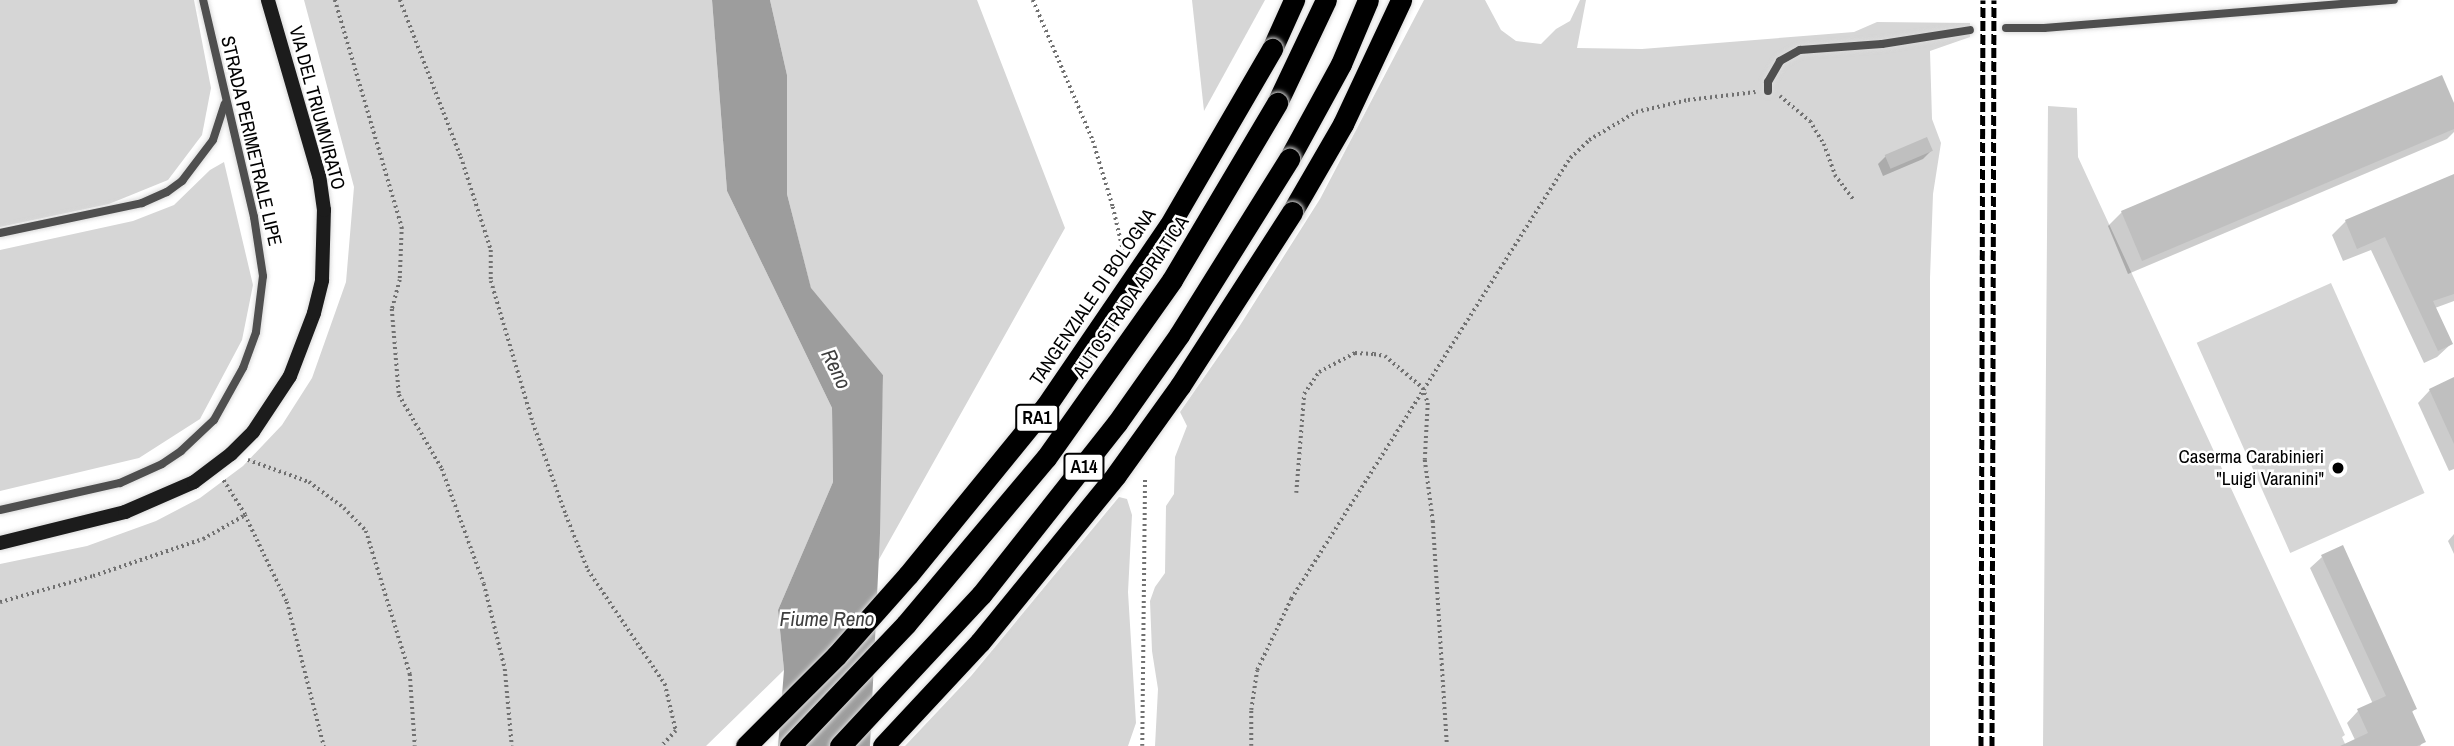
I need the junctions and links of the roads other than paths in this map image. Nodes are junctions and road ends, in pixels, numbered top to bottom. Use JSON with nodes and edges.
{"nodes":[{"id":1,"x":204,"y":0,"type":"edge"},
{"id":2,"x":268,"y":0,"type":"edge"},
{"id":3,"x":1294,"y":0,"type":"edge"},
{"id":4,"x":1326,"y":0,"type":"edge"},
{"id":5,"x":1368,"y":0,"type":"edge"},
{"id":6,"x":1401,"y":0,"type":"edge"},
{"id":7,"x":2394,"y":0,"type":"edge"},
{"id":8,"x":2006,"y":28,"type":"dead end"},
{"id":9,"x":1970,"y":30,"type":"dead end"},
{"id":10,"x":1768,"y":91,"type":"road end"},
{"id":11,"x":226,"y":101,"type":"junction"},
{"id":12,"x":0,"y":233,"type":"edge"},
{"id":13,"x":0,"y":510,"type":"edge"},
{"id":14,"x":0,"y":543,"type":"edge"},
{"id":15,"x":746,"y":746,"type":"edge"},
{"id":16,"x":790,"y":746,"type":"edge"},
{"id":17,"x":840,"y":746,"type":"edge"},
{"id":18,"x":883,"y":746,"type":"edge"}],
"edges":[{"from":1,"to":11,"type":"lane","name":"STRADA PERIMETRALE LIPE"},
{"from":2,"to":14,"type":"street","name":"VIA DEL TRIUMVIRATO"},
{"from":3,"to":15,"type":"highway","name":"TANGENZIALE DI BOLOGNA","number":"RA1","bridge":true},
{"from":4,"to":16,"type":"highway","name":"AUTOSTRADA ADRIATICA","number":"A14","bridge":true},
{"from":5,"to":17,"type":"highway","number":"A14","bridge":true},
{"from":6,"to":18,"type":"highway","bridge":true},
{"from":7,"to":8,"type":"lane"},
{"from":9,"to":10,"type":"lane"},
{"from":11,"to":12,"type":"lane"},
{"from":11,"to":13,"type":"lane","name":"STRADA PERIMETRALE LIPE"}]}
